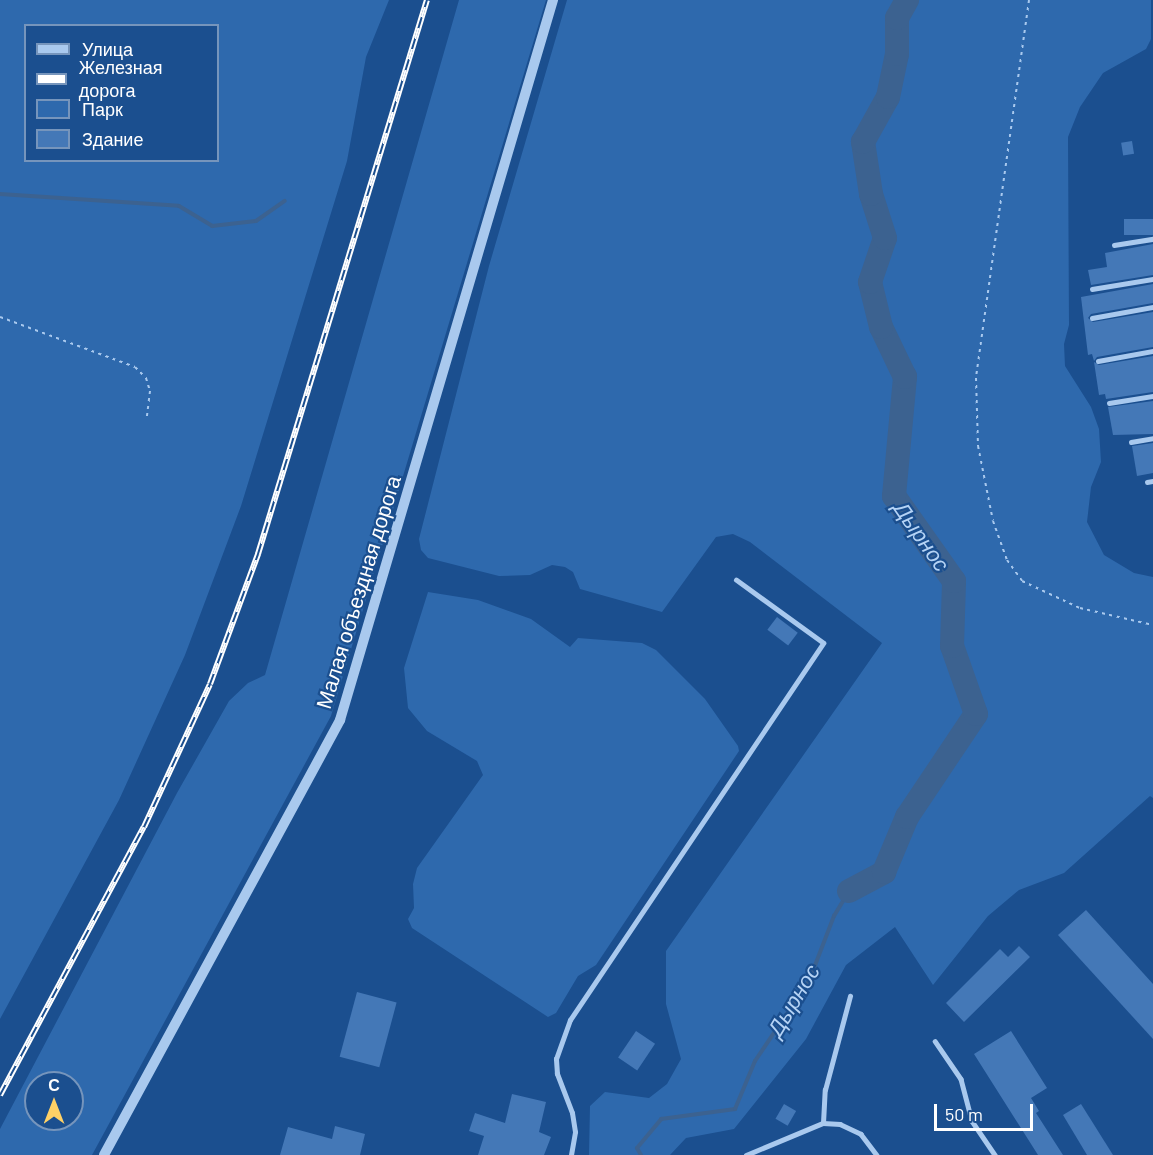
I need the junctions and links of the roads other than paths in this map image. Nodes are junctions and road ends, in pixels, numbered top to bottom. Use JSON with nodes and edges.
{"nodes":[{"id":1,"x":553,"y":0,"type":"edge"},
{"id":2,"x":1153,"y":239,"type":"edge"},
{"id":3,"x":1114,"y":245,"type":"dead end"},
{"id":4,"x":1153,"y":279,"type":"edge"},
{"id":5,"x":1092,"y":289,"type":"dead end"},
{"id":6,"x":1153,"y":307,"type":"edge"},
{"id":7,"x":1092,"y":318,"type":"dead end"},
{"id":8,"x":1153,"y":351,"type":"edge"},
{"id":9,"x":1098,"y":361,"type":"dead end"},
{"id":10,"x":1153,"y":396,"type":"edge"},
{"id":11,"x":1109,"y":403,"type":"dead end"},
{"id":12,"x":1153,"y":438,"type":"edge"},
{"id":13,"x":1131,"y":442,"type":"dead end"},
{"id":14,"x":1153,"y":481,"type":"edge"},
{"id":15,"x":1147,"y":482,"type":"dead end"},
{"id":16,"x":736,"y":580,"type":"dead end"},
{"id":17,"x":850,"y":996,"type":"dead end"},
{"id":18,"x":935,"y":1041,"type":"dead end"},
{"id":19,"x":823,"y":1122,"type":"junction"},
{"id":20,"x":104,"y":1155,"type":"edge"},
{"id":21,"x":571,"y":1155,"type":"edge"},
{"id":22,"x":746,"y":1155,"type":"edge"},
{"id":23,"x":878,"y":1155,"type":"edge"},
{"id":24,"x":995,"y":1155,"type":"edge"}],
"edges":[{"from":1,"to":20,"type":"street","name":"Малая объездная дорога"},
{"from":2,"to":3,"type":"lane"},
{"from":4,"to":5,"type":"lane"},
{"from":6,"to":7,"type":"lane"},
{"from":8,"to":9,"type":"lane"},
{"from":10,"to":11,"type":"lane"},
{"from":12,"to":13,"type":"lane"},
{"from":14,"to":15,"type":"lane"},
{"from":16,"to":21,"type":"lane"},
{"from":17,"to":19,"type":"lane"},
{"from":18,"to":24,"type":"lane"},
{"from":19,"to":22,"type":"lane"},
{"from":19,"to":23,"type":"lane"}]}
